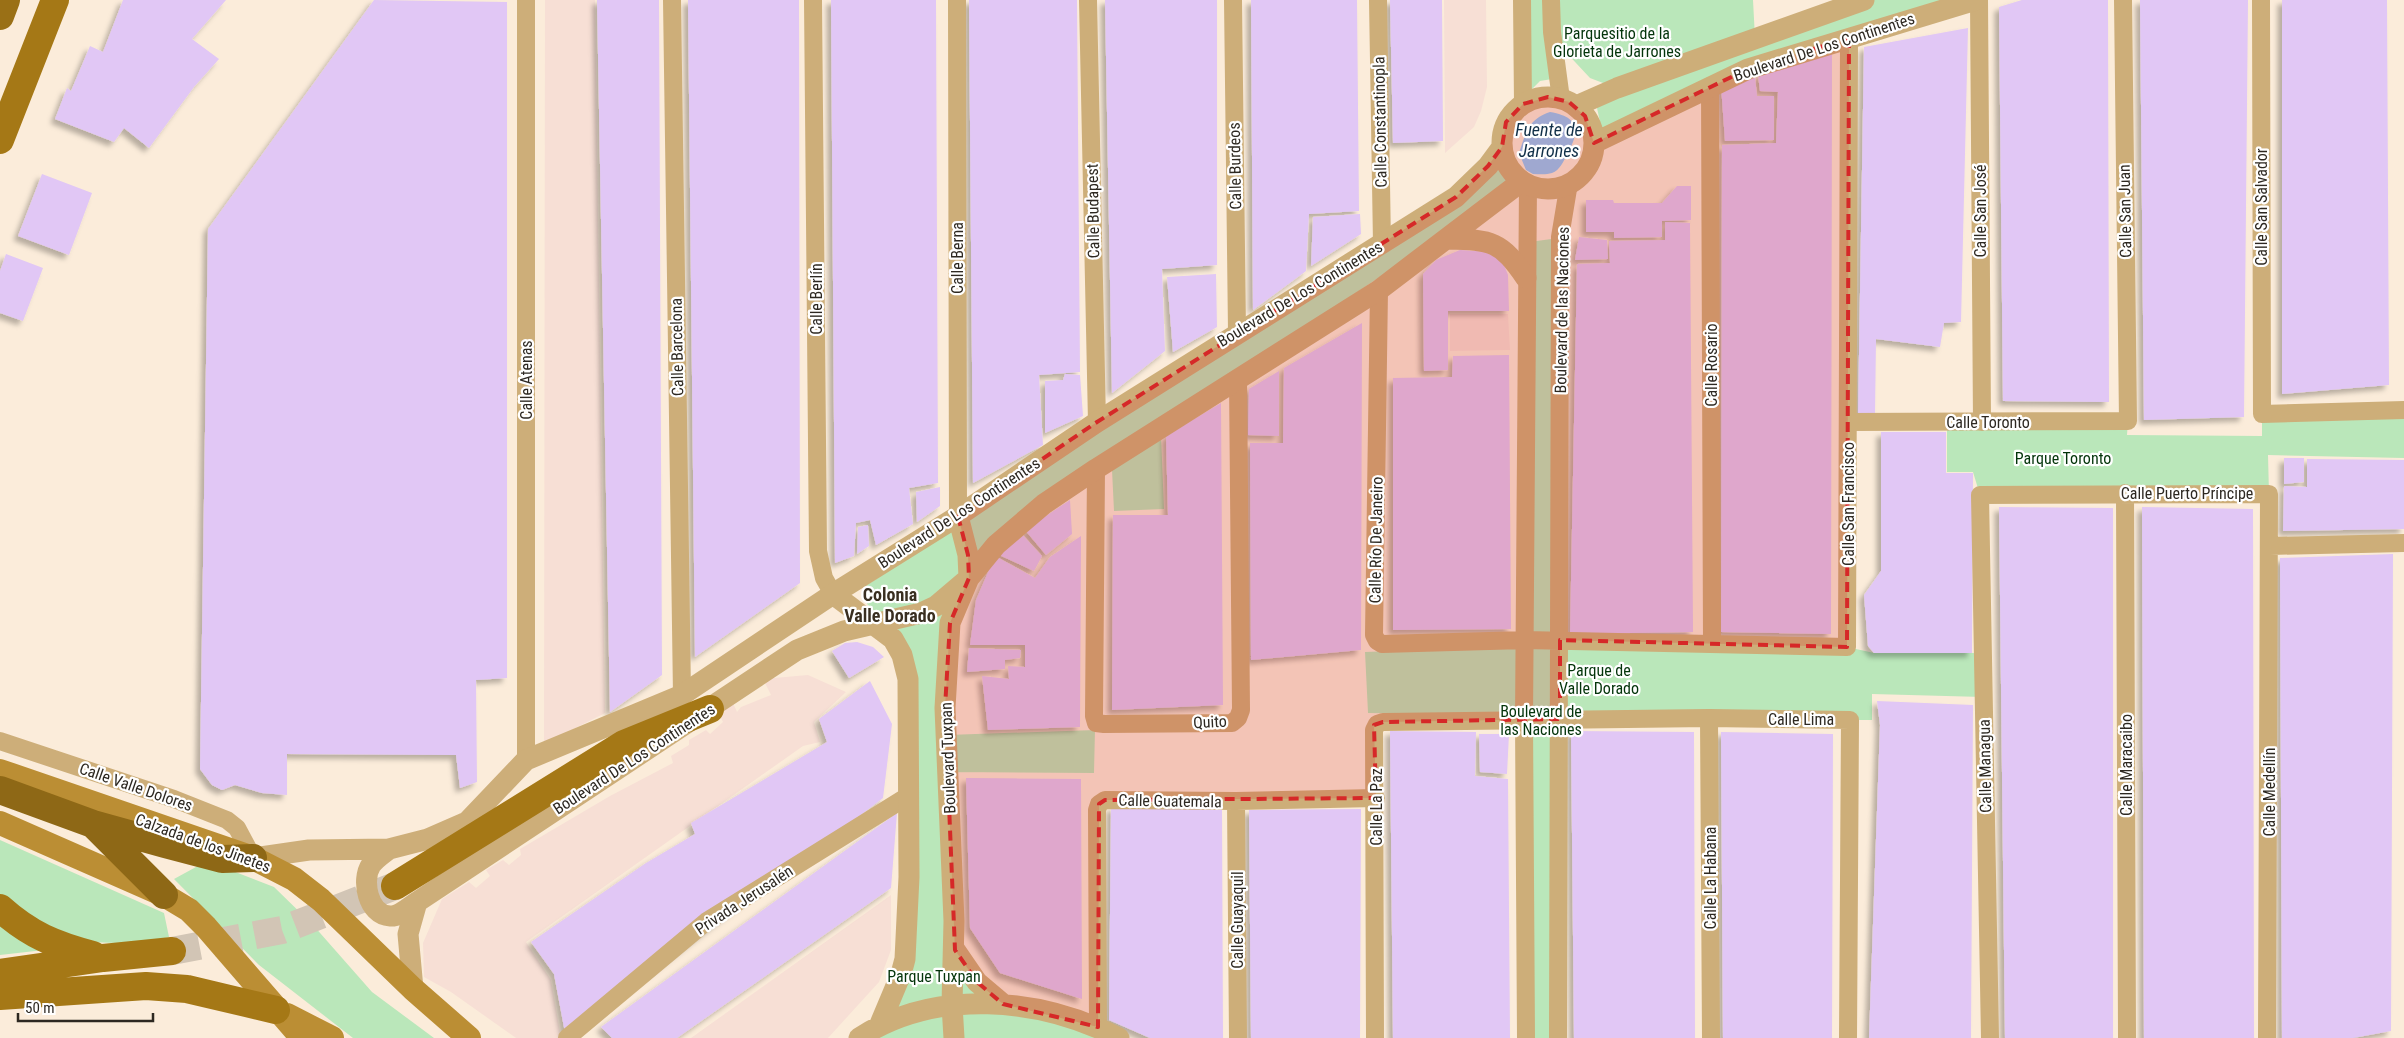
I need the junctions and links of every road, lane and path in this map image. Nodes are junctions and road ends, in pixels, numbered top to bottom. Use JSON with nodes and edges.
{"nodes":[{"id":1,"x":6,"y":0,"type":"edge"},
{"id":2,"x":55,"y":0,"type":"edge"},
{"id":3,"x":526,"y":0,"type":"edge"},
{"id":4,"x":672,"y":0,"type":"edge"},
{"id":5,"x":814,"y":0,"type":"edge"},
{"id":6,"x":957,"y":0,"type":"edge"},
{"id":7,"x":1088,"y":0,"type":"edge"},
{"id":8,"x":1233,"y":0,"type":"edge"},
{"id":9,"x":1378,"y":0,"type":"edge"},
{"id":10,"x":1522,"y":0,"type":"edge"},
{"id":11,"x":1551,"y":0,"type":"edge"},
{"id":12,"x":1978,"y":0,"type":"edge"},
{"id":13,"x":2123,"y":0,"type":"edge"},
{"id":14,"x":2260,"y":0,"type":"edge"},
{"id":15,"x":1852,"y":2,"type":"edge"},
{"id":16,"x":1923,"y":8,"type":"edge"},
{"id":17,"x":0,"y":16,"type":"edge"},
{"id":18,"x":1849,"y":38,"type":"junction"},
{"id":19,"x":1710,"y":86,"type":"junction"},
{"id":20,"x":1568,"y":102,"type":"junction"},
{"id":21,"x":1522,"y":104,"type":"junction"},
{"id":22,"x":0,"y":140,"type":"edge"},
{"id":23,"x":1594,"y":143,"type":"junction"},
{"id":24,"x":1502,"y":147,"type":"junction"},
{"id":25,"x":1525,"y":183,"type":"junction"},
{"id":26,"x":1569,"y":184,"type":"junction"},
{"id":27,"x":1448,"y":239,"type":"junction"},
{"id":28,"x":1382,"y":244,"type":"junction"},
{"id":29,"x":1526,"y":278,"type":"junction"},
{"id":30,"x":1379,"y":290,"type":"junction"},
{"id":31,"x":1237,"y":332,"type":"junction"},
{"id":32,"x":1238,"y":379,"type":"junction"},
{"id":33,"x":2404,"y":410,"type":"edge"},
{"id":34,"x":2128,"y":421,"type":"joint"},
{"id":35,"x":1098,"y":422,"type":"junction"},
{"id":36,"x":1848,"y":422,"type":"junction"},
{"id":37,"x":1982,"y":422,"type":"junction"},
{"id":38,"x":1096,"y":469,"type":"junction"},
{"id":39,"x":2124,"y":493,"type":"junction"},
{"id":40,"x":1980,"y":494,"type":"joint"},
{"id":41,"x":958,"y":516,"type":"junction"},
{"id":42,"x":2404,"y":543,"type":"edge"},
{"id":43,"x":2270,"y":546,"type":"junction"},
{"id":44,"x":969,"y":578,"type":"junction"},
{"id":45,"x":834,"y":594,"type":"junction"},
{"id":46,"x":874,"y":623,"type":"junction"},
{"id":47,"x":1525,"y":640,"type":"junction"},
{"id":48,"x":1560,"y":640,"type":"junction"},
{"id":49,"x":1712,"y":644,"type":"junction"},
{"id":50,"x":682,"y":695,"type":"junction"},
{"id":51,"x":710,"y":709,"type":"junction"},
{"id":52,"x":1709,"y":718,"type":"junction"},
{"id":53,"x":1560,"y":719,"type":"junction"},
{"id":54,"x":1524,"y":720,"type":"junction"},
{"id":55,"x":0,"y":740,"type":"edge"},
{"id":56,"x":526,"y":760,"type":"junction"},
{"id":57,"x":0,"y":771,"type":"edge"},
{"id":58,"x":0,"y":790,"type":"edge"},
{"id":59,"x":908,"y":796,"type":"junction"},
{"id":60,"x":1376,"y":798,"type":"junction"},
{"id":61,"x":1236,"y":801,"type":"junction"},
{"id":62,"x":0,"y":823,"type":"edge"},
{"id":63,"x":93,"y":824,"type":"junction"},
{"id":64,"x":389,"y":849,"type":"junction"},
{"id":65,"x":253,"y":858,"type":"junction"},
{"id":66,"x":395,"y":886,"type":"tunnel mouth"},
{"id":67,"x":164,"y":894,"type":"junction"},
{"id":68,"x":417,"y":902,"type":"junction"},
{"id":69,"x":0,"y":908,"type":"edge"},
{"id":70,"x":954,"y":950,"type":"junction"},
{"id":71,"x":172,"y":951,"type":"tunnel mouth"},
{"id":72,"x":103,"y":958,"type":"junction"},
{"id":73,"x":0,"y":973,"type":"edge"},
{"id":74,"x":413,"y":989,"type":"junction"},
{"id":75,"x":0,"y":996,"type":"edge"},
{"id":76,"x":1004,"y":1004,"type":"junction"},
{"id":77,"x":952,"y":1005,"type":"junction"},
{"id":78,"x":276,"y":1010,"type":"junction"},
{"id":79,"x":880,"y":1024,"type":"junction"},
{"id":80,"x":1098,"y":1027,"type":"junction"},
{"id":81,"x":302,"y":1038,"type":"edge"},
{"id":82,"x":332,"y":1038,"type":"edge"},
{"id":83,"x":469,"y":1038,"type":"edge"},
{"id":84,"x":567,"y":1038,"type":"edge"},
{"id":85,"x":858,"y":1038,"type":"edge"},
{"id":86,"x":954,"y":1038,"type":"edge"},
{"id":87,"x":1119,"y":1038,"type":"edge"},
{"id":88,"x":1238,"y":1038,"type":"edge"},
{"id":89,"x":1375,"y":1038,"type":"edge"},
{"id":90,"x":1526,"y":1038,"type":"edge"},
{"id":91,"x":1558,"y":1038,"type":"edge"},
{"id":92,"x":1711,"y":1038,"type":"edge"},
{"id":93,"x":1848,"y":1038,"type":"edge"},
{"id":94,"x":1990,"y":1038,"type":"edge"},
{"id":95,"x":2127,"y":1038,"type":"edge"},
{"id":96,"x":2267,"y":1038,"type":"edge"}],
"edges":[{"from":1,"to":17,"type":"highway"},
{"from":2,"to":22,"type":"main road"},
{"from":3,"to":56,"type":"street","name":"Calle Atenas"},
{"from":4,"to":50,"type":"street","name":"Calle Barcelona"},
{"from":5,"to":45,"type":"street","name":"Calle Berlín"},
{"from":6,"to":41,"type":"street","name":"Calle Berna"},
{"from":7,"to":35,"type":"street","name":"Calle Budapest"},
{"from":8,"to":31,"type":"street","name":"Calle Burdeos"},
{"from":9,"to":28,"type":"street","name":"Calle Constantinopla"},
{"from":10,"to":21,"type":"street"},
{"from":11,"to":20,"type":"street"},
{"from":12,"to":16,"type":"street","name":"Boulevard De Los Continentes"},
{"from":12,"to":37,"type":"street","name":"Calle San José"},
{"from":13,"to":34,"type":"street","name":"Calle San Juan"},
{"from":14,"to":33,"type":"street","name":"Calle San Salvador"},
{"from":15,"to":20,"type":"street","name":"Boulevard De Los Continentes"},
{"from":16,"to":18,"type":"street","name":"Boulevard De Los Continentes"},
{"from":18,"to":19,"type":"street","name":"Boulevard De Los Continentes"},
{"from":18,"to":36,"type":"street","name":"Calle San Francisco"},
{"from":19,"to":23,"type":"street","name":"Boulevard De Los Continentes"},
{"from":19,"to":49,"type":"street","name":"Calle Rosario"},
{"from":20,"to":21,"type":"street"},
{"from":20,"to":23,"type":"street"},
{"from":21,"to":24,"type":"street"},
{"from":23,"to":26,"type":"street"},
{"from":24,"to":25,"type":"street"},
{"from":24,"to":28,"type":"street","name":"Boulevard De Los Continentes"},
{"from":25,"to":26,"type":"street"},
{"from":25,"to":27,"type":"street","name":"Boulevard De Los Continentes"},
{"from":25,"to":29,"type":"street"},
{"from":26,"to":48,"type":"street","name":"Boulevard de las Naciones"},
{"from":27,"to":29,"type":"street"},
{"from":27,"to":30,"type":"street","name":"Boulevard De Los Continentes"},
{"from":28,"to":31,"type":"street","name":"Boulevard De Los Continentes"},
{"from":29,"to":47,"type":"street"},
{"from":30,"to":32,"type":"street","name":"Boulevard De Los Continentes"},
{"from":30,"to":47,"type":"street","name":"Calle Río De Janeiro"},
{"from":31,"to":35,"type":"street","name":"Boulevard De Los Continentes"},
{"from":32,"to":38,"type":"street","name":"Boulevard De Los Continentes"},
{"from":32,"to":38,"type":"street","name":"Quito"},
{"from":34,"to":37,"type":"street","name":"Calle Toronto"},
{"from":35,"to":41,"type":"street","name":"Boulevard De Los Continentes"},
{"from":36,"to":37,"type":"street","name":"Calle Toronto"},
{"from":36,"to":49,"type":"street","name":"Calle San Francisco"},
{"from":38,"to":44,"type":"street","name":"Boulevard De Los Continentes"},
{"from":39,"to":40,"type":"street","name":"Calle Puerto Príncipe"},
{"from":39,"to":43,"type":"street","name":"Calle Puerto Príncipe"},
{"from":39,"to":95,"type":"street","name":"Calle Maracaibo"},
{"from":40,"to":94,"type":"street","name":"Calle Managua"},
{"from":41,"to":44,"type":"street","name":"Boulevard Tuxpan"},
{"from":41,"to":45,"type":"street","name":"Boulevard De Los Continentes"},
{"from":42,"to":43,"type":"street"},
{"from":43,"to":96,"type":"street","name":"Calle Medellín"},
{"from":44,"to":46,"type":"street","name":"Boulevard De Los Continentes"},
{"from":44,"to":70,"type":"street","name":"Boulevard Tuxpan"},
{"from":45,"to":46,"type":"street"},
{"from":45,"to":50,"type":"street","name":"Boulevard De Los Continentes"},
{"from":46,"to":51,"type":"street","name":"Boulevard De Los Continentes"},
{"from":46,"to":59,"type":"street"},
{"from":47,"to":48,"type":"street","name":"Calle San Francisco"},
{"from":47,"to":54,"type":"street"},
{"from":48,"to":49,"type":"street","name":"Calle San Francisco"},
{"from":48,"to":53,"type":"street","name":"Boulevard de las Naciones"},
{"from":50,"to":56,"type":"street","name":"Boulevard De Los Continentes"},
{"from":51,"to":66,"type":"main road"},
{"from":51,"to":68,"type":"street","name":"Boulevard De Los Continentes"},
{"from":52,"to":53,"type":"street","name":"Calle Lima"},
{"from":52,"to":92,"type":"street","name":"Calle La Habana"},
{"from":52,"to":93,"type":"street","name":"Calle Lima"},
{"from":53,"to":54,"type":"street","name":"Calle Lima"},
{"from":53,"to":91,"type":"street","name":"Boulevard de las Naciones"},
{"from":54,"to":60,"type":"street","name":"Calle La Paz"},
{"from":54,"to":90,"type":"street"},
{"from":55,"to":65,"type":"street","name":"Calle Valle Dolores"},
{"from":56,"to":64,"type":"street","name":"Boulevard De Los Continentes"},
{"from":57,"to":65,"type":"main road","name":"Calzada de los Jinetes"},
{"from":58,"to":63,"type":"highway"},
{"from":59,"to":79,"type":"street"},
{"from":59,"to":84,"type":"street","name":"Privada Jerusalén"},
{"from":60,"to":61,"type":"street","name":"Calle Guatemala"},
{"from":60,"to":89,"type":"street","name":"Calle La Paz"},
{"from":61,"to":80,"type":"street","name":"Calle Guatemala"},
{"from":61,"to":88,"type":"street","name":"Calle Guayaquil"},
{"from":62,"to":67,"type":"main road"},
{"from":63,"to":65,"type":"highway"},
{"from":63,"to":67,"type":"highway"},
{"from":64,"to":65,"type":"street","name":"Boulevard De Los Continentes"},
{"from":64,"to":68,"type":"street","name":"Boulevard De Los Continentes"},
{"from":65,"to":74,"type":"main road","name":"Calzada de los Jinetes"},
{"from":67,"to":78,"type":"main road"},
{"from":68,"to":74,"type":"street"},
{"from":69,"to":72,"type":"main road"},
{"from":70,"to":76,"type":"street"},
{"from":70,"to":77,"type":"street","name":"Boulevard Tuxpan"},
{"from":71,"to":72,"type":"main road"},
{"from":72,"to":73,"type":"main road"},
{"from":74,"to":83,"type":"main road","name":"Calzada de los Jinetes"},
{"from":75,"to":78,"type":"main road"},
{"from":76,"to":77,"type":"street"},
{"from":76,"to":80,"type":"street"},
{"from":77,"to":79,"type":"street"},
{"from":77,"to":86,"type":"street","name":"Boulevard Tuxpan"},
{"from":78,"to":81,"type":"main road"},
{"from":78,"to":82,"type":"main road"},
{"from":79,"to":85,"type":"street"},
{"from":80,"to":87,"type":"street"}]}
